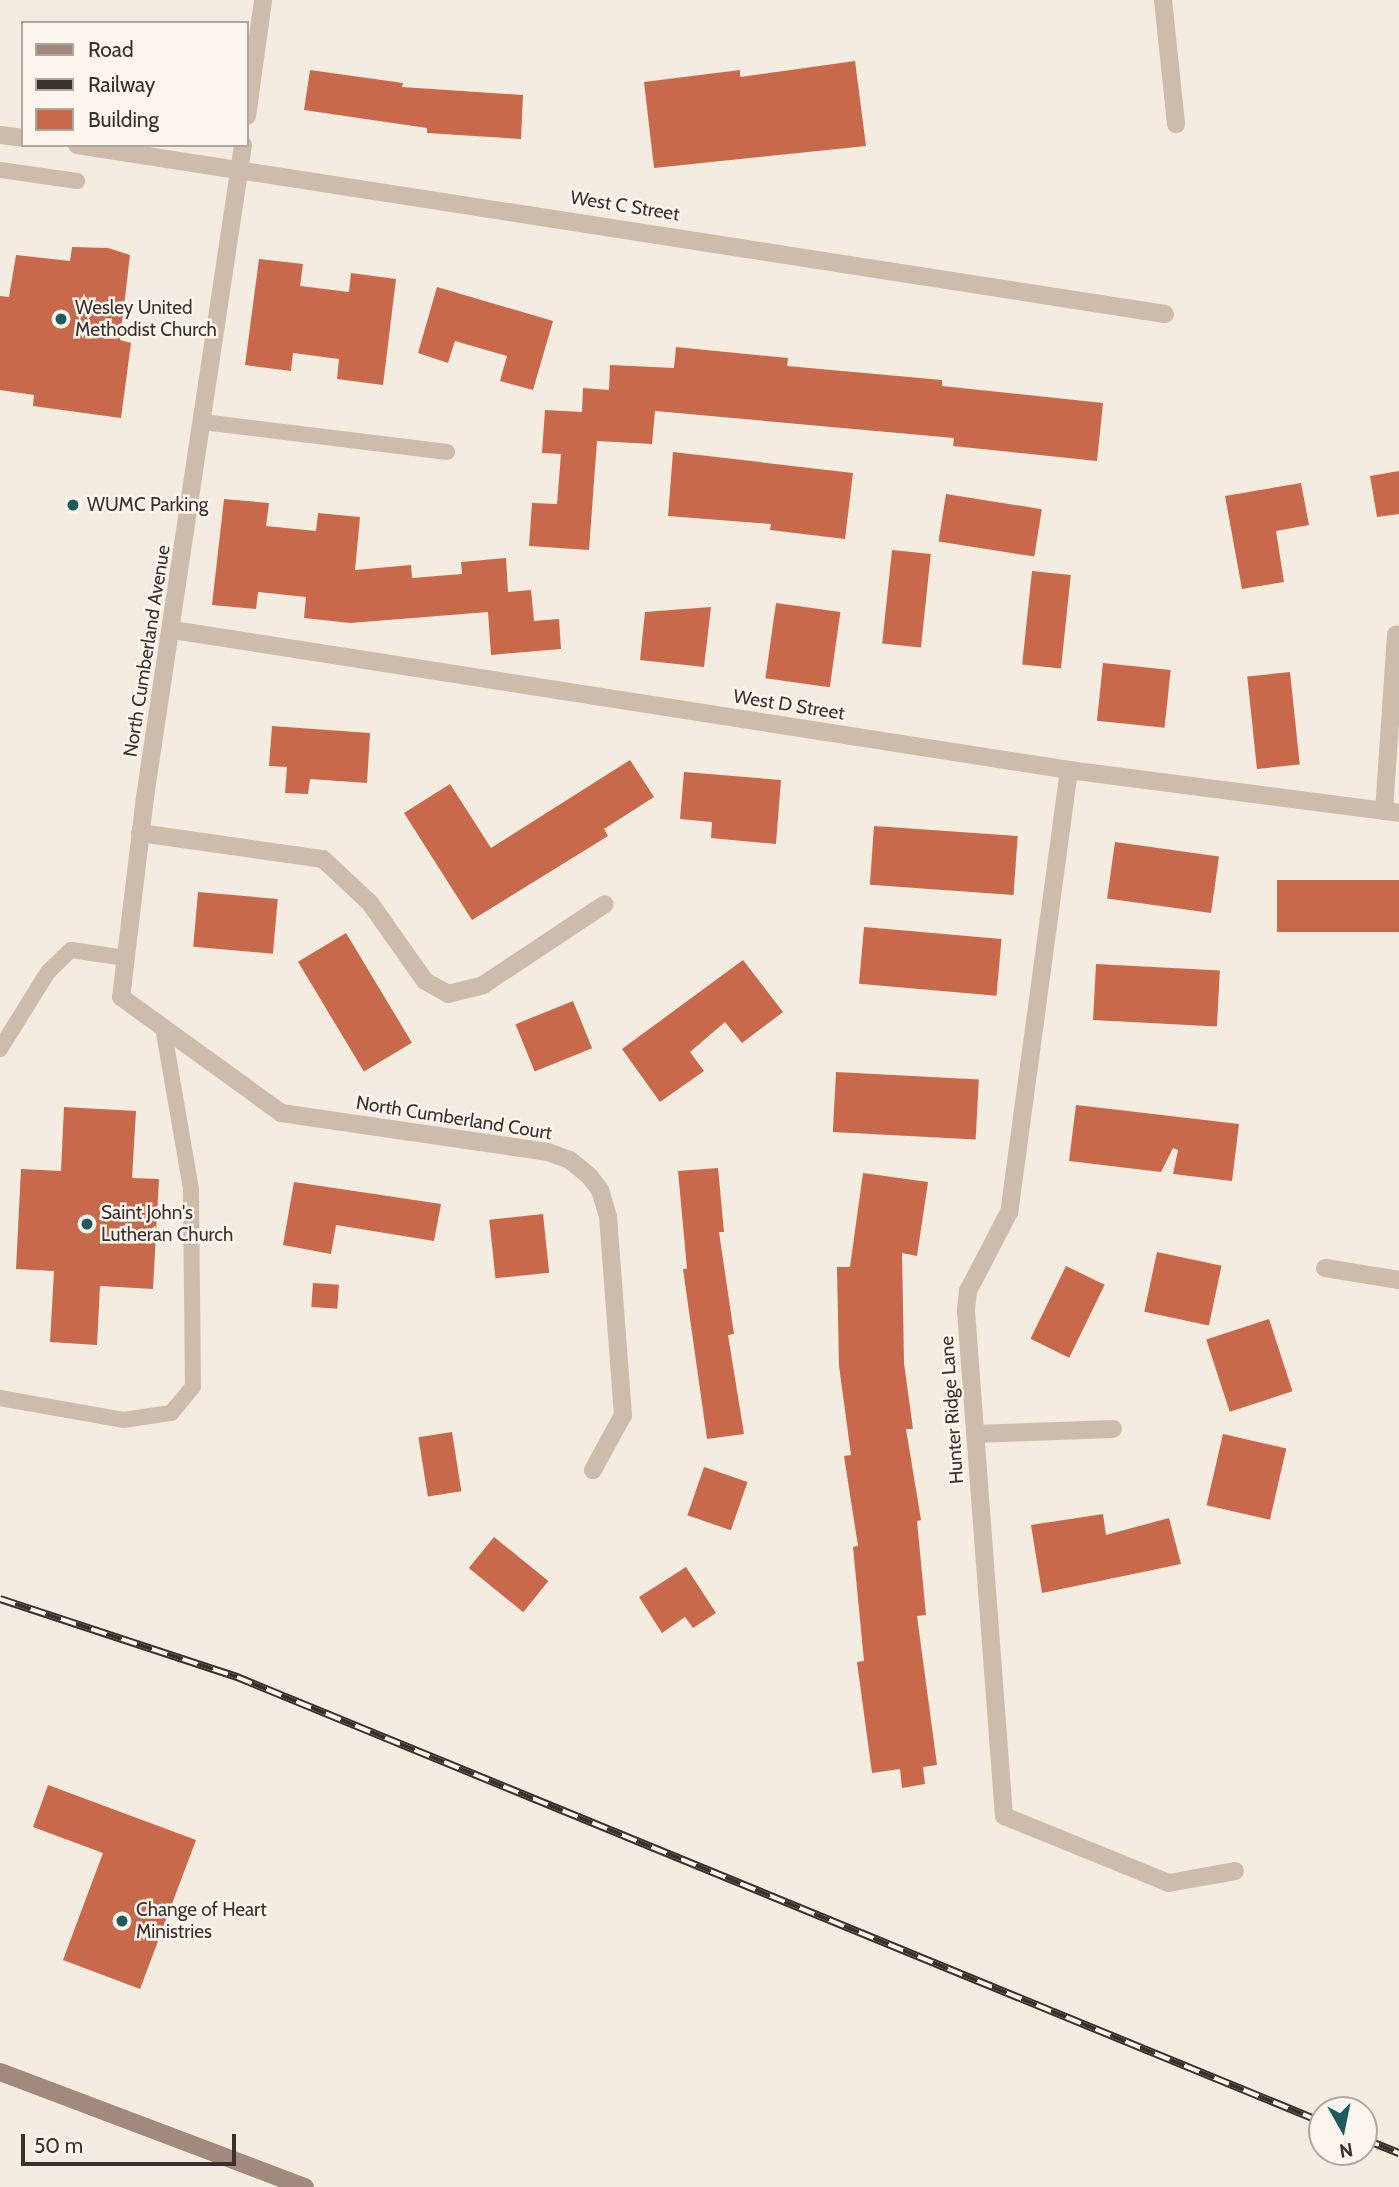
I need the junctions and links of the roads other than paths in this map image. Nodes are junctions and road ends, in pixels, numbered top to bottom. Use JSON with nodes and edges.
{"nodes":[{"id":1,"x":264,"y":0,"type":"edge"},
{"id":2,"x":1163,"y":0,"type":"edge"},
{"id":3,"x":248,"y":109,"type":"edge"},
{"id":4,"x":1176,"y":124,"type":"dead end"},
{"id":5,"x":0,"y":135,"type":"edge"},
{"id":6,"x":21,"y":138,"type":"edge"},
{"id":7,"x":92,"y":147,"type":"edge"},
{"id":8,"x":243,"y":147,"type":"edge"},
{"id":9,"x":240,"y":167,"type":"junction"},
{"id":10,"x":0,"y":170,"type":"edge"},
{"id":11,"x":77,"y":181,"type":"dead end"},
{"id":12,"x":1165,"y":314,"type":"dead end"},
{"id":13,"x":203,"y":422,"type":"junction"},
{"id":14,"x":447,"y":452,"type":"dead end"},
{"id":15,"x":173,"y":630,"type":"junction"},
{"id":16,"x":1396,"y":634,"type":"dead end"},
{"id":17,"x":1069,"y":770,"type":"junction"},
{"id":18,"x":1391,"y":812,"type":"edge"},
{"id":19,"x":140,"y":833,"type":"junction"},
{"id":20,"x":605,"y":904,"type":"dead end"},
{"id":21,"x":125,"y":958,"type":"junction"},
{"id":22,"x":121,"y":997,"type":"joint"},
{"id":23,"x":163,"y":1027,"type":"junction"},
{"id":24,"x":0,"y":1049,"type":"edge"},
{"id":25,"x":1325,"y":1268,"type":"dead end"},
{"id":26,"x":1399,"y":1280,"type":"edge"},
{"id":27,"x":0,"y":1398,"type":"edge"},
{"id":28,"x":1113,"y":1429,"type":"dead end"},
{"id":29,"x":975,"y":1434,"type":"junction"},
{"id":30,"x":593,"y":1470,"type":"dead end"},
{"id":31,"x":1235,"y":1871,"type":"dead end"},
{"id":32,"x":0,"y":2072,"type":"edge"},
{"id":33,"x":305,"y":2187,"type":"edge"}],
"edges":[{"from":1,"to":3,"type":"street"},
{"from":2,"to":4,"type":"street"},
{"from":5,"to":6,"type":"street"},
{"from":7,"to":9,"type":"street","name":"West C Street"},
{"from":8,"to":9,"type":"street","name":"North Cumberland Avenue"},
{"from":9,"to":12,"type":"street","name":"West C Street"},
{"from":9,"to":13,"type":"street","name":"North Cumberland Avenue"},
{"from":10,"to":11,"type":"lane"},
{"from":13,"to":14,"type":"lane"},
{"from":13,"to":15,"type":"street","name":"North Cumberland Avenue"},
{"from":15,"to":17,"type":"street","name":"West D Street"},
{"from":15,"to":19,"type":"street","name":"North Cumberland Avenue"},
{"from":16,"to":18,"type":"street"},
{"from":17,"to":18,"type":"street","name":"West D Street"},
{"from":17,"to":29,"type":"street","name":"Hunter Ridge Lane"},
{"from":19,"to":20,"type":"street"},
{"from":19,"to":21,"type":"street","name":"North Cumberland Avenue"},
{"from":21,"to":22,"type":"street","name":"North Cumberland Avenue"},
{"from":21,"to":24,"type":"lane"},
{"from":22,"to":23,"type":"street","name":"North Cumberland Court"},
{"from":23,"to":27,"type":"lane"},
{"from":23,"to":30,"type":"street","name":"North Cumberland Court"},
{"from":25,"to":26,"type":"street"},
{"from":28,"to":29,"type":"street"},
{"from":29,"to":31,"type":"street","name":"Hunter Ridge Lane"},
{"from":32,"to":33,"type":"main road"}]}
